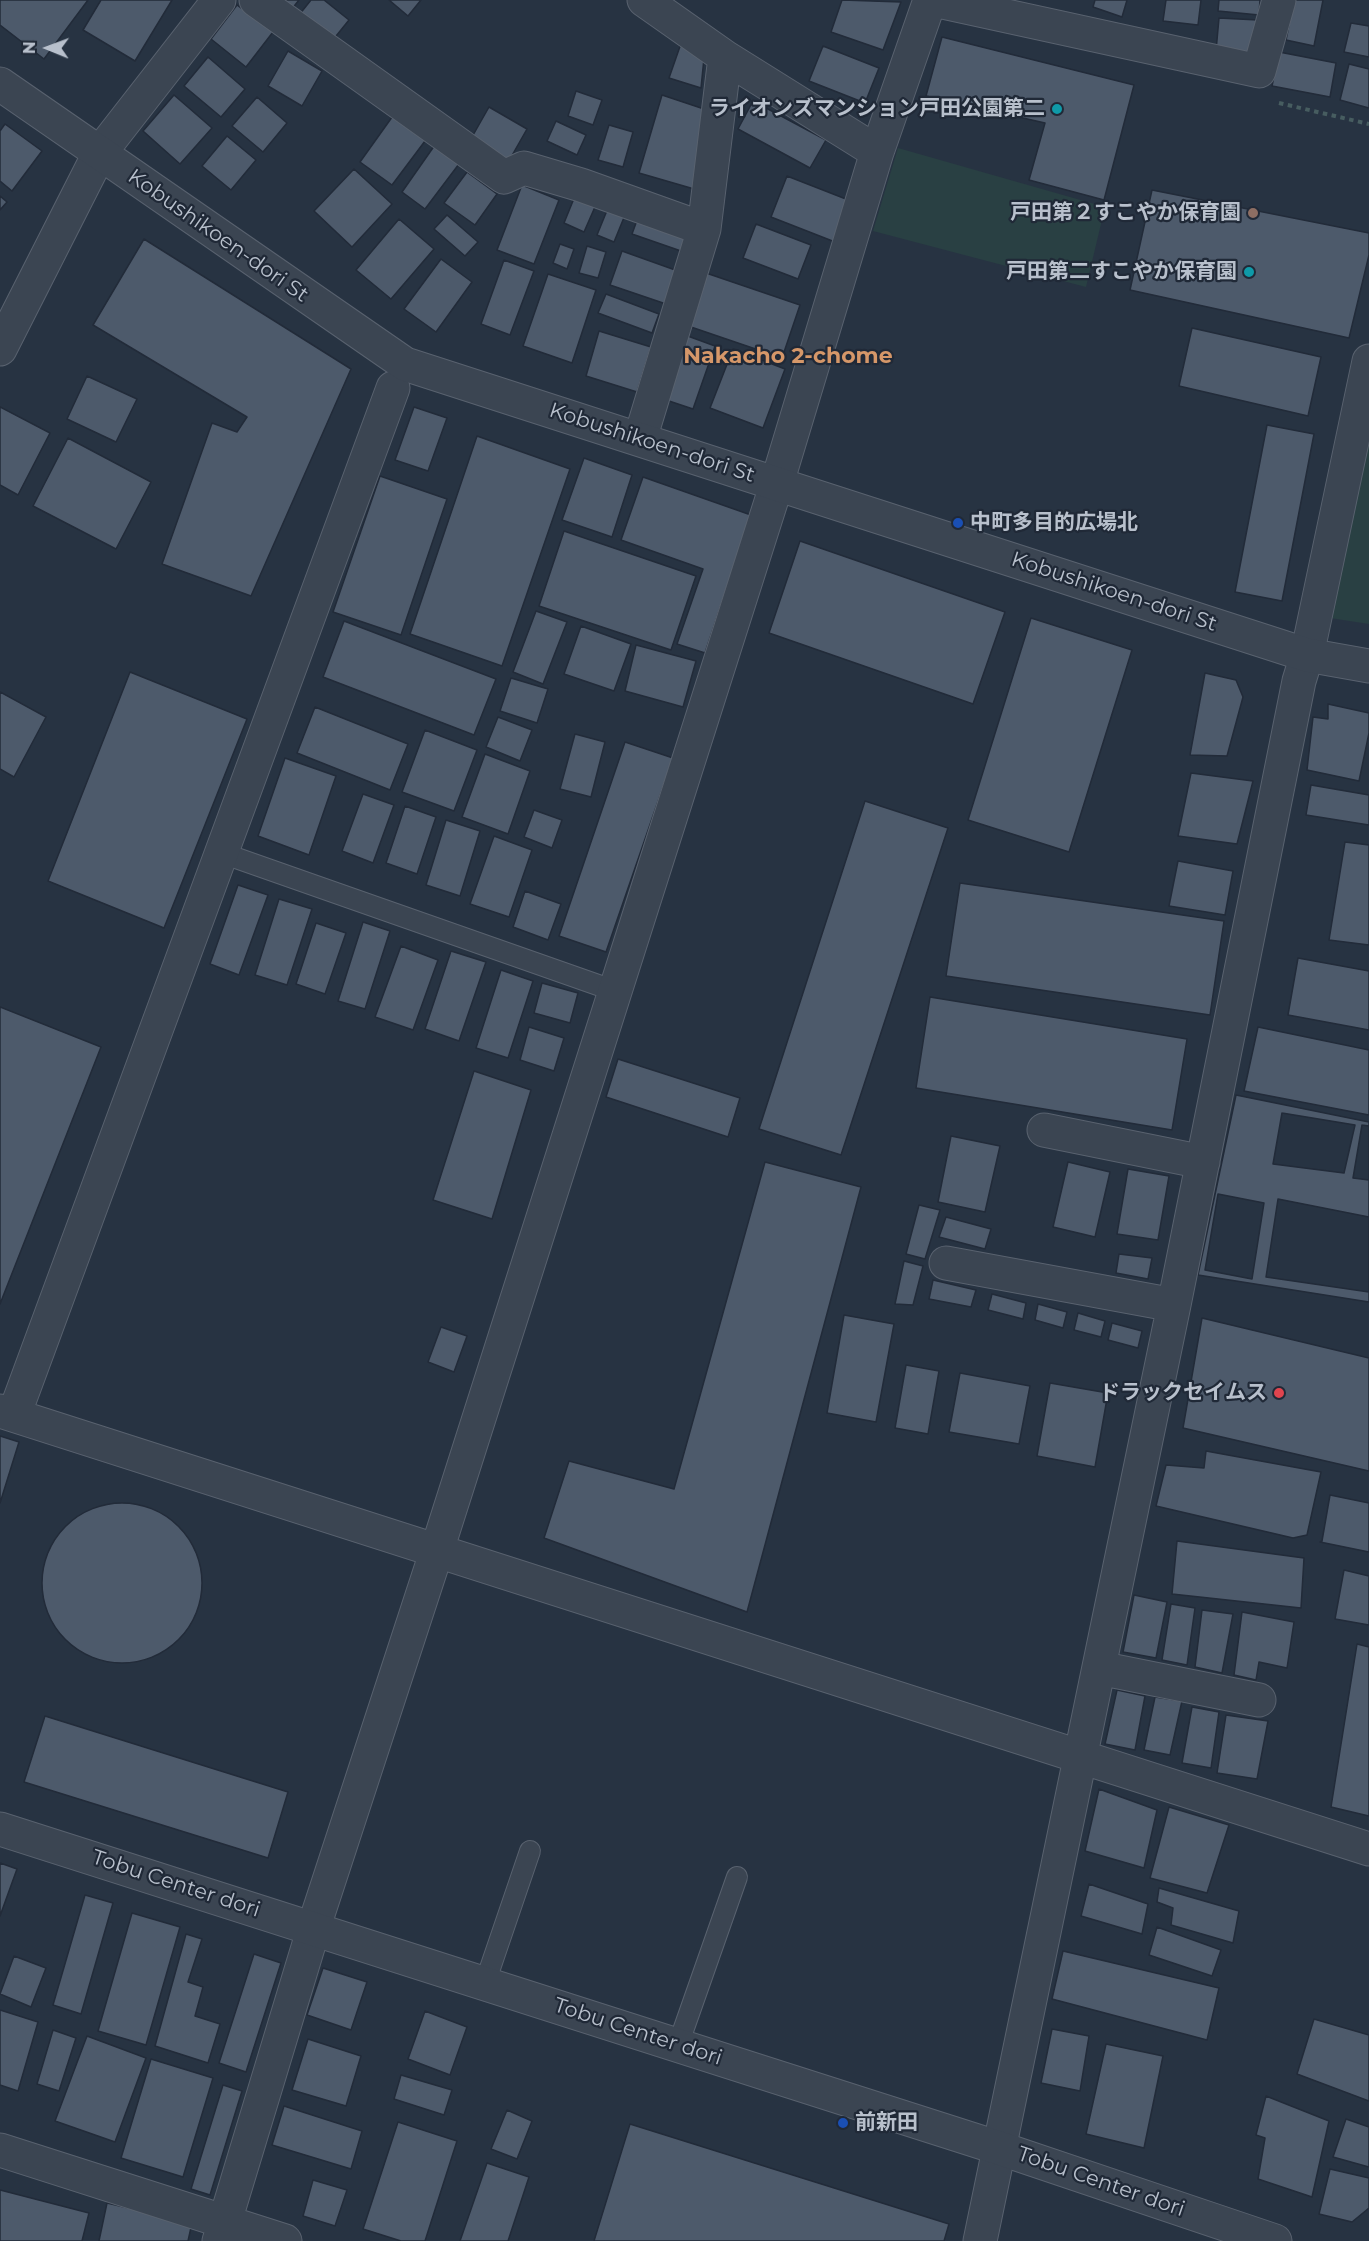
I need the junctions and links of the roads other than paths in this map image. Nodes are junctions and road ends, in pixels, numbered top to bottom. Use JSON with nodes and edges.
{"nodes":[{"id":1,"x":219,"y":0,"type":"edge"},
{"id":2,"x":256,"y":0,"type":"edge"},
{"id":3,"x":644,"y":0,"type":"edge"},
{"id":4,"x":931,"y":0,"type":"edge"},
{"id":5,"x":1280,"y":0,"type":"edge"},
{"id":6,"x":724,"y":57,"type":"junction"},
{"id":7,"x":0,"y":84,"type":"edge"},
{"id":8,"x":878,"y":152,"type":"junction"},
{"id":9,"x":99,"y":154,"type":"junction"},
{"id":10,"x":704,"y":229,"type":"junction"},
{"id":11,"x":0,"y":349,"type":"edge"},
{"id":12,"x":1369,"y":361,"type":"edge"},
{"id":13,"x":393,"y":388,"type":"dead end"},
{"id":14,"x":640,"y":439,"type":"junction"},
{"id":15,"x":777,"y":483,"type":"junction"},
{"id":16,"x":1307,"y":655,"type":"junction"},
{"id":17,"x":1369,"y":666,"type":"edge"},
{"id":18,"x":222,"y":853,"type":"junction"},
{"id":19,"x":615,"y":992,"type":"junction"},
{"id":20,"x":1044,"y":1130,"type":"dead end"},
{"id":21,"x":1203,"y":1162,"type":"junction"},
{"id":22,"x":946,"y":1263,"type":"dead end"},
{"id":23,"x":1174,"y":1305,"type":"junction"},
{"id":24,"x":7,"y":1413,"type":"edge"},
{"id":25,"x":437,"y":1550,"type":"junction"},
{"id":26,"x":1099,"y":1668,"type":"junction"},
{"id":27,"x":1259,"y":1700,"type":"dead end"},
{"id":28,"x":1080,"y":1756,"type":"junction"},
{"id":29,"x":0,"y":1828,"type":"edge"},
{"id":30,"x":1369,"y":1849,"type":"edge"},
{"id":31,"x":530,"y":1851,"type":"dead end"},
{"id":32,"x":737,"y":1877,"type":"dead end"},
{"id":33,"x":316,"y":1919,"type":"junction"},
{"id":34,"x":485,"y":1983,"type":"junction"},
{"id":35,"x":678,"y":2045,"type":"junction"},
{"id":36,"x":999,"y":2148,"type":"junction"},
{"id":37,"x":0,"y":2150,"type":"edge"},
{"id":38,"x":222,"y":2232,"type":"edge"},
{"id":39,"x":285,"y":2241,"type":"edge"},
{"id":40,"x":980,"y":2241,"type":"edge"},
{"id":41,"x":1275,"y":2241,"type":"edge"}],
"edges":[{"from":1,"to":9,"type":"street"},
{"from":2,"to":10,"type":"street"},
{"from":3,"to":6,"type":"street"},
{"from":4,"to":5,"type":"street"},
{"from":4,"to":8,"type":"street"},
{"from":6,"to":8,"type":"street"},
{"from":6,"to":10,"type":"street"},
{"from":7,"to":9,"type":"street","name":"Kobushikoen-dori St"},
{"from":8,"to":15,"type":"street"},
{"from":9,"to":11,"type":"street"},
{"from":9,"to":14,"type":"street","name":"Kobushikoen-dori St"},
{"from":10,"to":14,"type":"street"},
{"from":12,"to":16,"type":"street"},
{"from":13,"to":18,"type":"street"},
{"from":14,"to":15,"type":"street","name":"Kobushikoen-dori St"},
{"from":15,"to":16,"type":"street","name":"Kobushikoen-dori St"},
{"from":15,"to":19,"type":"street"},
{"from":16,"to":17,"type":"street","name":"Kobushikoen-dori St"},
{"from":16,"to":21,"type":"street"},
{"from":18,"to":19,"type":"lane"},
{"from":18,"to":24,"type":"street"},
{"from":19,"to":25,"type":"street"},
{"from":20,"to":21,"type":"street"},
{"from":21,"to":23,"type":"street"},
{"from":22,"to":23,"type":"street"},
{"from":23,"to":26,"type":"street"},
{"from":24,"to":25,"type":"street"},
{"from":25,"to":28,"type":"street"},
{"from":25,"to":33,"type":"street"},
{"from":26,"to":27,"type":"street"},
{"from":26,"to":28,"type":"street"},
{"from":28,"to":30,"type":"street"},
{"from":28,"to":36,"type":"street"},
{"from":29,"to":33,"type":"street","name":"Tobu Center dori"},
{"from":31,"to":34,"type":"lane"},
{"from":32,"to":35,"type":"lane"},
{"from":33,"to":34,"type":"street","name":"Tobu Center dori"},
{"from":33,"to":38,"type":"street"},
{"from":34,"to":35,"type":"street","name":"Tobu Center dori"},
{"from":35,"to":36,"type":"street","name":"Tobu Center dori"},
{"from":36,"to":40,"type":"street"},
{"from":36,"to":41,"type":"street","name":"Tobu Center dori"},
{"from":37,"to":38,"type":"street"},
{"from":38,"to":39,"type":"street"}]}
